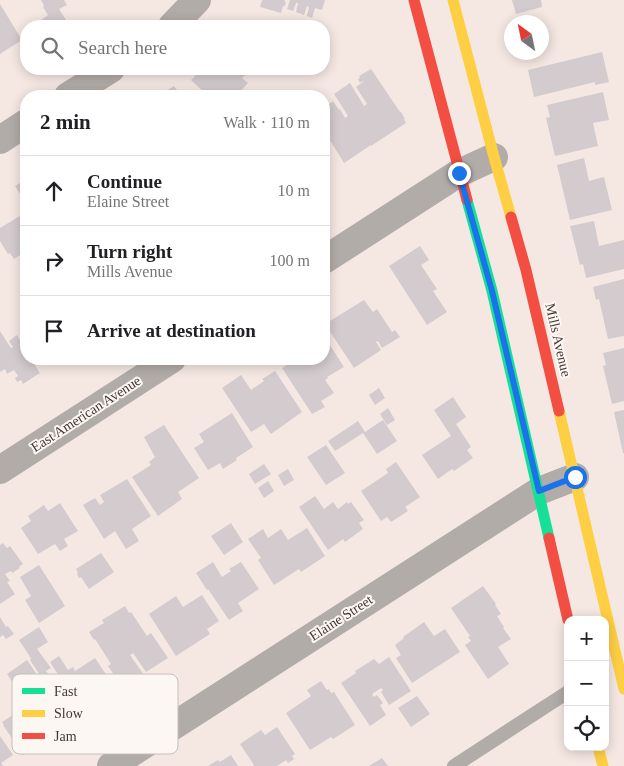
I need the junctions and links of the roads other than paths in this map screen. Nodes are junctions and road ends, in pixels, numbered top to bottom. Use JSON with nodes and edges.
{"nodes":[{"id":1,"x":197,"y":0,"type":"edge"},
{"id":2,"x":414,"y":0,"type":"edge"},
{"id":3,"x":454,"y":0,"type":"edge"},
{"id":4,"x":178,"y":20,"type":"edge"},
{"id":5,"x":101,"y":75,"type":"edge"},
{"id":6,"x":78,"y":90,"type":"edge"},
{"id":7,"x":20,"y":127,"type":"edge"},
{"id":8,"x":0,"y":140,"type":"edge"},
{"id":9,"x":494,"y":157,"type":"junction"},
{"id":10,"x":459,"y":173,"type":"junction"},
{"id":11,"x":330,"y":256,"type":"edge"},
{"id":12,"x":163,"y":365,"type":"edge"},
{"id":13,"x":0,"y":470,"type":"edge"},
{"id":14,"x":575,"y":477,"type":"junction"},
{"id":15,"x":539,"y":491,"type":"junction"},
{"id":16,"x":567,"y":616,"type":"edge"},
{"id":17,"x":624,"y":689,"type":"edge"},
{"id":18,"x":564,"y":695,"type":"edge"},
{"id":19,"x":178,"y":723,"type":"edge"},
{"id":20,"x":599,"y":751,"type":"edge"},
{"id":21,"x":130,"y":754,"type":"edge"},
{"id":22,"x":111,"y":766,"type":"edge"},
{"id":23,"x":454,"y":766,"type":"edge"},
{"id":24,"x":603,"y":766,"type":"edge"}],
"edges":[{"from":1,"to":4,"type":"street"},
{"from":2,"to":10,"type":"main road"},
{"from":3,"to":9,"type":"main road","name":"Mills Avenue"},
{"from":5,"to":6,"type":"street"},
{"from":7,"to":8,"type":"street"},
{"from":9,"to":10,"type":"street"},
{"from":9,"to":14,"type":"main road","name":"Mills Avenue"},
{"from":10,"to":11,"type":"street"},
{"from":10,"to":15,"type":"main road"},
{"from":12,"to":13,"type":"street","name":"East American Avenue"},
{"from":14,"to":15,"type":"street","name":"Elaine Street"},
{"from":14,"to":17,"type":"main road","name":"Mills Avenue"},
{"from":15,"to":16,"type":"main road"},
{"from":15,"to":19,"type":"street","name":"Elaine Street"},
{"from":18,"to":23,"type":"lane"},
{"from":20,"to":24,"type":"main road"},
{"from":21,"to":22,"type":"street","name":"Elaine Street"}]}
